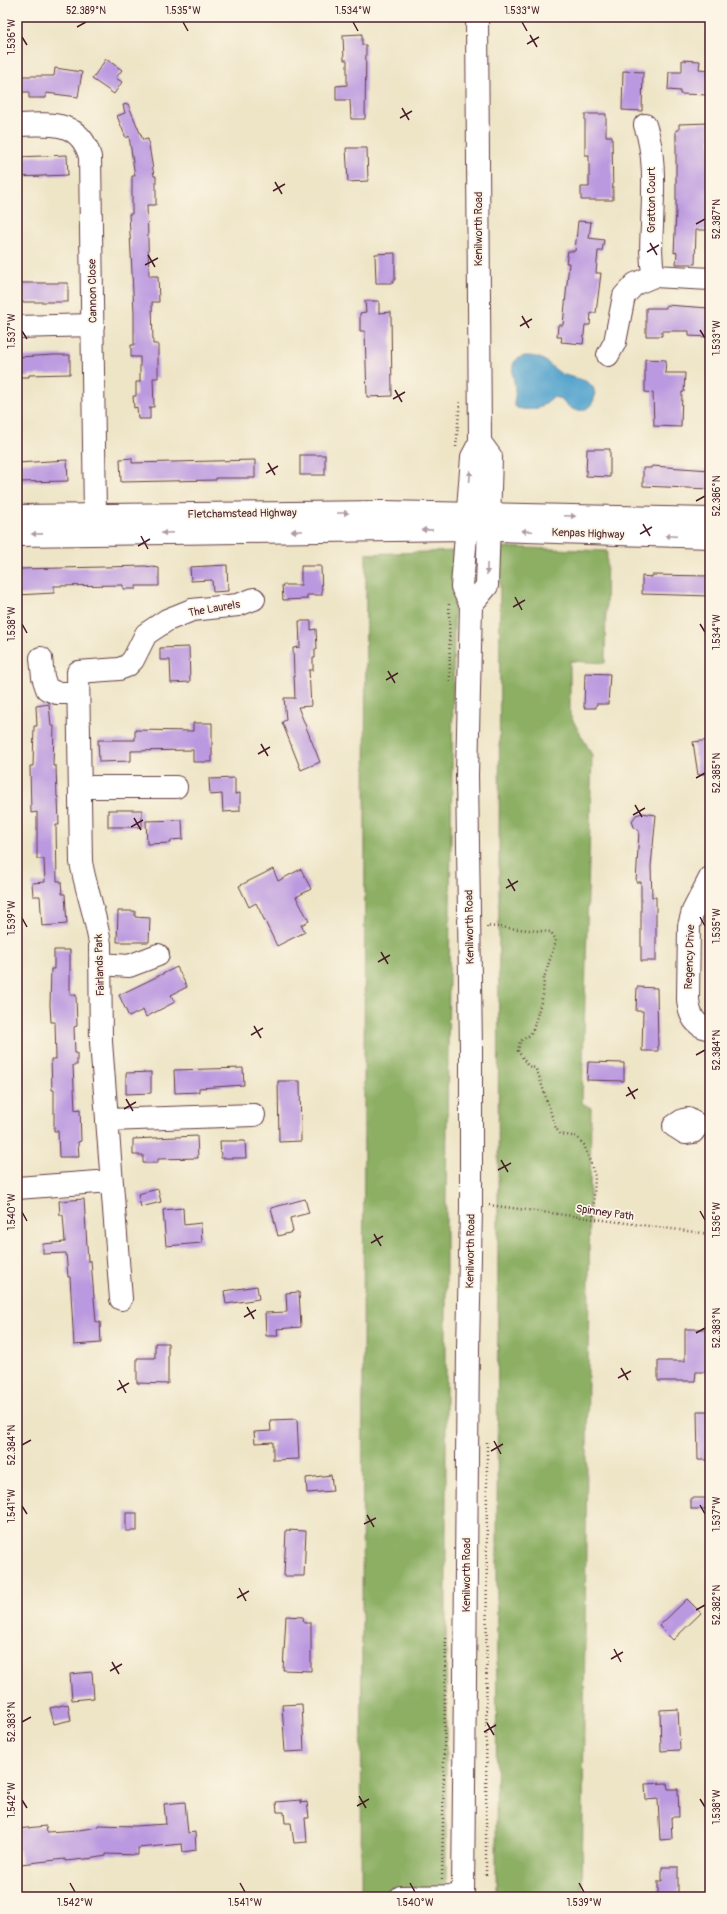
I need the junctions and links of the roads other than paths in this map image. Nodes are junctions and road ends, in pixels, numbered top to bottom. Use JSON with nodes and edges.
{"nodes":[{"id":1,"x":477,"y":17,"type":"edge"},
{"id":2,"x":645,"y":124,"type":"dead end"},
{"id":3,"x":17,"y":125,"type":"edge"},
{"id":4,"x":654,"y":276,"type":"junction"},
{"id":5,"x":710,"y":278,"type":"edge"},
{"id":6,"x":93,"y":325,"type":"junction"},
{"id":7,"x":17,"y":327,"type":"edge"},
{"id":8,"x":608,"y":355,"type":"dead end"},
{"id":9,"x":480,"y":442,"type":"junction"},
{"id":10,"x":95,"y":515,"type":"junction"},
{"id":11,"x":17,"y":516,"type":"edge"},
{"id":12,"x":710,"y":519,"type":"edge"},
{"id":13,"x":466,"y":521,"type":"junction"},
{"id":14,"x":488,"y":522,"type":"junction"},
{"id":15,"x":17,"y":535,"type":"edge"},
{"id":16,"x":710,"y":537,"type":"edge"},
{"id":17,"x":254,"y":600,"type":"dead end"},
{"id":18,"x":471,"y":605,"type":"junction"},
{"id":19,"x":41,"y":658,"type":"dead end"},
{"id":20,"x":78,"y":672,"type":"joint"},
{"id":21,"x":78,"y":693,"type":"junction"},
{"id":22,"x":176,"y":787,"type":"dead end"},
{"id":23,"x":80,"y":788,"type":"junction"},
{"id":24,"x":710,"y":878,"type":"edge"},
{"id":25,"x":158,"y":955,"type":"dead end"},
{"id":26,"x":100,"y":964,"type":"junction"},
{"id":27,"x":710,"y":1029,"type":"edge"},
{"id":28,"x":254,"y":1114,"type":"dead end"},
{"id":29,"x":107,"y":1120,"type":"junction"},
{"id":30,"x":111,"y":1181,"type":"junction"},
{"id":31,"x":17,"y":1188,"type":"edge"},
{"id":32,"x":121,"y":1299,"type":"dead end"},
{"id":33,"x":463,"y":1896,"type":"edge"},
{"id":34,"x":401,"y":1897,"type":"edge"}],
"edges":[{"from":1,"to":9,"type":"main road","name":"Kenilworth Road"},
{"from":2,"to":4,"type":"main road","name":"Gratton Court"},
{"from":3,"to":6,"type":"main road","name":"Cannon Close"},
{"from":4,"to":5,"type":"main road"},
{"from":4,"to":8,"type":"main road"},
{"from":6,"to":7,"type":"main road"},
{"from":6,"to":10,"type":"main road","name":"Cannon Close"},
{"from":13,"to":9,"type":"main road","name":"Kenilworth Road","one_way":true},
{"from":9,"to":14,"type":"main road"},
{"from":10,"to":11,"type":"main road","name":"Fletchamstead Highway"},
{"from":10,"to":13,"type":"main road","name":"Fletchamstead Highway","one_way":true},
{"from":14,"to":12,"type":"main road","name":"Kenpas Highway","one_way":true},
{"from":13,"to":14,"type":"main road","name":"Kenpas Highway"},
{"from":13,"to":15,"type":"main road","name":"Fletchamstead Highway","one_way":true},
{"from":13,"to":18,"type":"main road","name":"Kenilworth Road"},
{"from":16,"to":14,"type":"main road","name":"Kenpas Highway","one_way":true},
{"from":14,"to":18,"type":"main road","one_way":true},
{"from":17,"to":20,"type":"main road","name":"The Laurels"},
{"from":18,"to":33,"type":"main road","name":"Kenilworth Road"},
{"from":19,"to":21,"type":"main road"},
{"from":20,"to":21,"type":"main road","name":"Fairlands Park"},
{"from":21,"to":23,"type":"main road","name":"Fairlands Park"},
{"from":22,"to":23,"type":"main road"},
{"from":23,"to":26,"type":"main road","name":"Fairlands Park"},
{"from":24,"to":27,"type":"main road","name":"Regency Drive"},
{"from":25,"to":26,"type":"main road"},
{"from":26,"to":29,"type":"main road","name":"Fairlands Park"},
{"from":28,"to":29,"type":"main road"},
{"from":29,"to":30,"type":"main road","name":"Fairlands Park"},
{"from":30,"to":31,"type":"main road"},
{"from":30,"to":32,"type":"main road","name":"Fairlands Park"},
{"from":33,"to":34,"type":"main road"}]}
